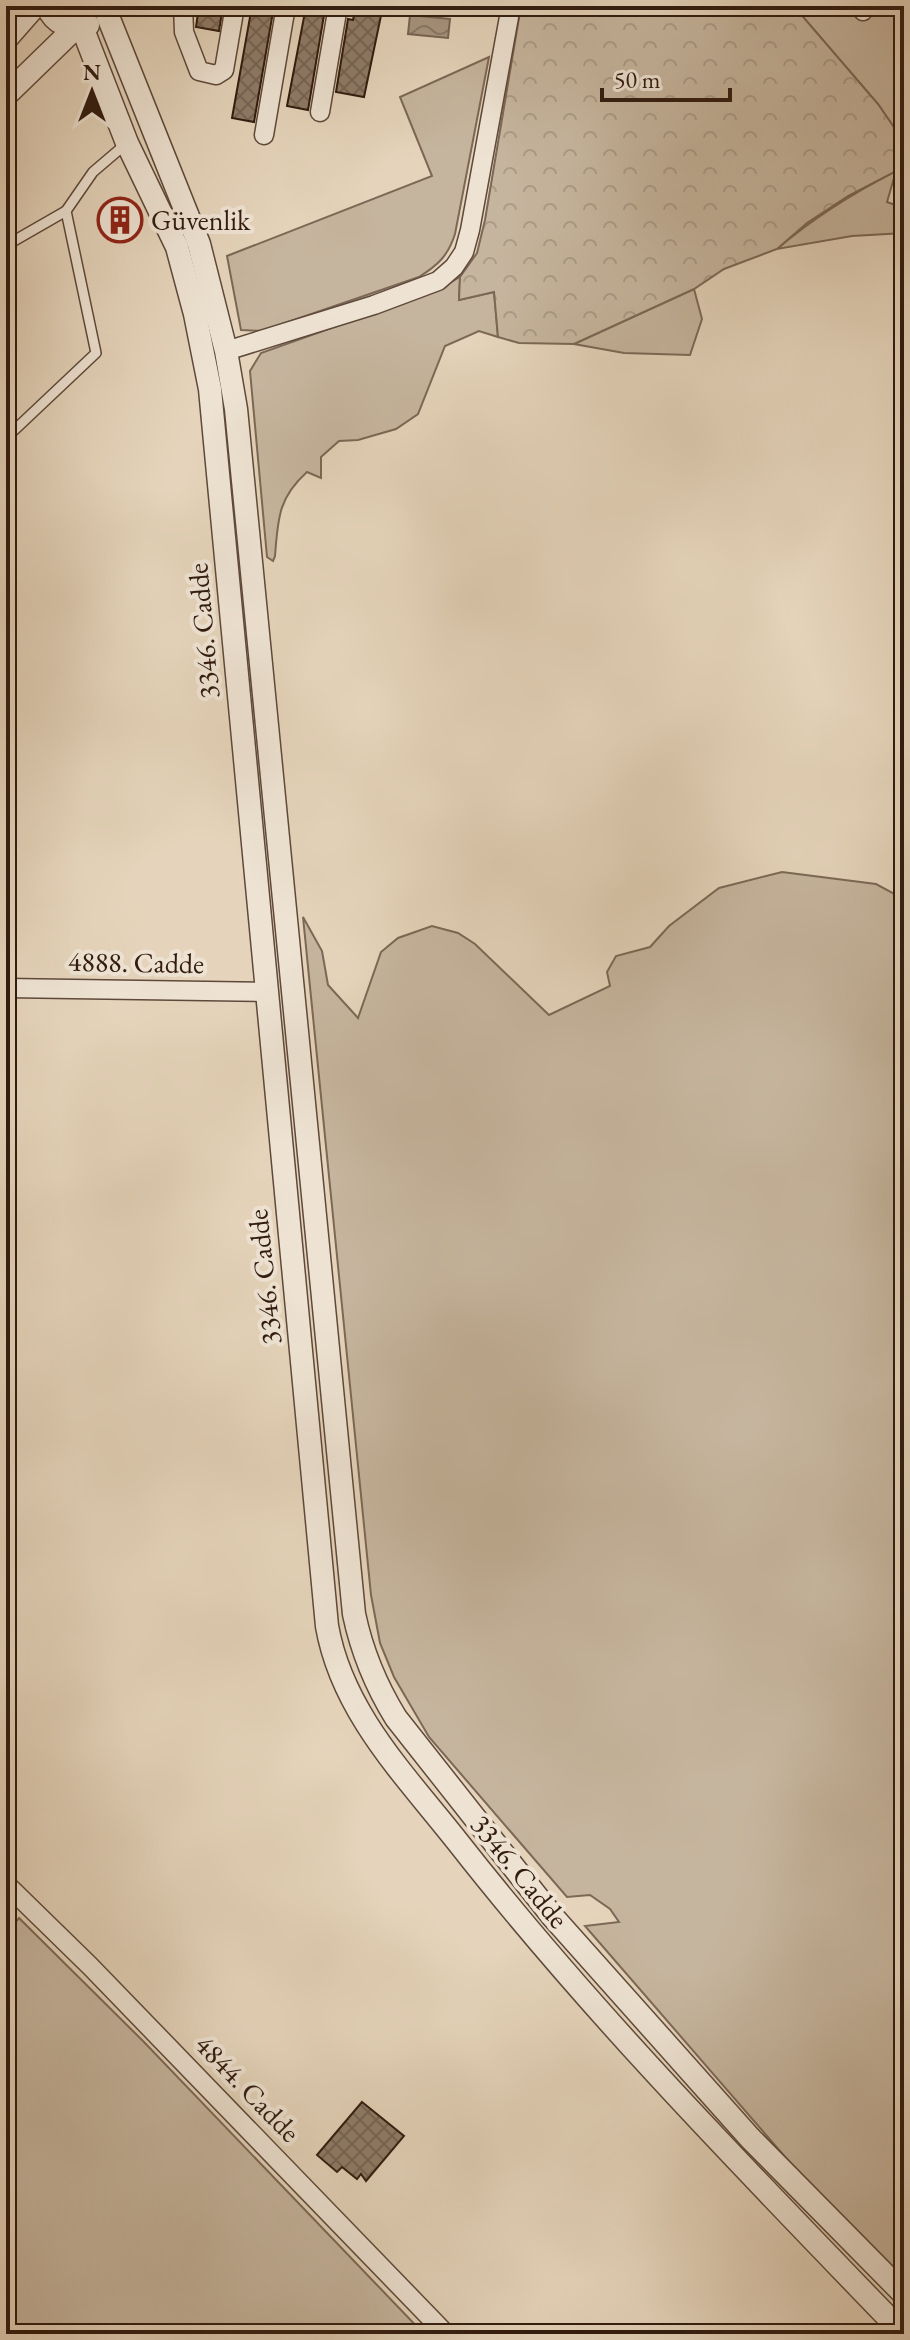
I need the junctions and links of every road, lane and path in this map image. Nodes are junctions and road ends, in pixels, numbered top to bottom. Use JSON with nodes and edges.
{"nodes":[{"id":1,"x":35,"y":6,"type":"edge"},
{"id":2,"x":47,"y":6,"type":"edge"},
{"id":3,"x":183,"y":6,"type":"edge"},
{"id":4,"x":235,"y":6,"type":"edge"},
{"id":5,"x":286,"y":6,"type":"edge"},
{"id":6,"x":338,"y":6,"type":"edge"},
{"id":7,"x":511,"y":6,"type":"edge"},
{"id":8,"x":105,"y":8,"type":"edge"},
{"id":9,"x":79,"y":27,"type":"junction"},
{"id":10,"x":6,"y":39,"type":"edge"},
{"id":11,"x":6,"y":95,"type":"edge"},
{"id":12,"x":320,"y":112,"type":"dead end"},
{"id":13,"x":264,"y":135,"type":"dead end"},
{"id":14,"x":127,"y":143,"type":"junction"},
{"id":15,"x":66,"y":211,"type":"junction"},
{"id":16,"x":6,"y":238,"type":"edge"},
{"id":17,"x":226,"y":351,"type":"junction"},
{"id":18,"x":6,"y":438,"type":"edge"},
{"id":19,"x":6,"y":988,"type":"edge"},
{"id":20,"x":266,"y":992,"type":"junction"},
{"id":21,"x":6,"y":1884,"type":"edge"},
{"id":22,"x":904,"y":2294,"type":"edge"},
{"id":23,"x":446,"y":2334,"type":"edge"},
{"id":24,"x":904,"y":2334,"type":"edge"}],
"edges":[{"from":1,"to":10,"type":"street"},
{"from":2,"to":9,"type":"street"},
{"from":3,"to":4,"type":"street"},
{"from":5,"to":13,"type":"street"},
{"from":6,"to":12,"type":"street"},
{"from":7,"to":17,"type":"street"},
{"from":8,"to":9,"type":"street","name":"3346. Cadde"},
{"from":8,"to":17,"type":"street","name":"3346. Cadde"},
{"from":9,"to":11,"type":"street"},
{"from":9,"to":14,"type":"street","name":"3346. Cadde"},
{"from":14,"to":15,"type":"lane"},
{"from":14,"to":20,"type":"street","name":"3346. Cadde"},
{"from":15,"to":16,"type":"lane"},
{"from":15,"to":18,"type":"lane"},
{"from":17,"to":22,"type":"street","name":"3346. Cadde"},
{"from":19,"to":20,"type":"street","name":"4888. Cadde"},
{"from":20,"to":24,"type":"street","name":"3346. Cadde"},
{"from":21,"to":23,"type":"street","name":"4844. Cadde"}]}
